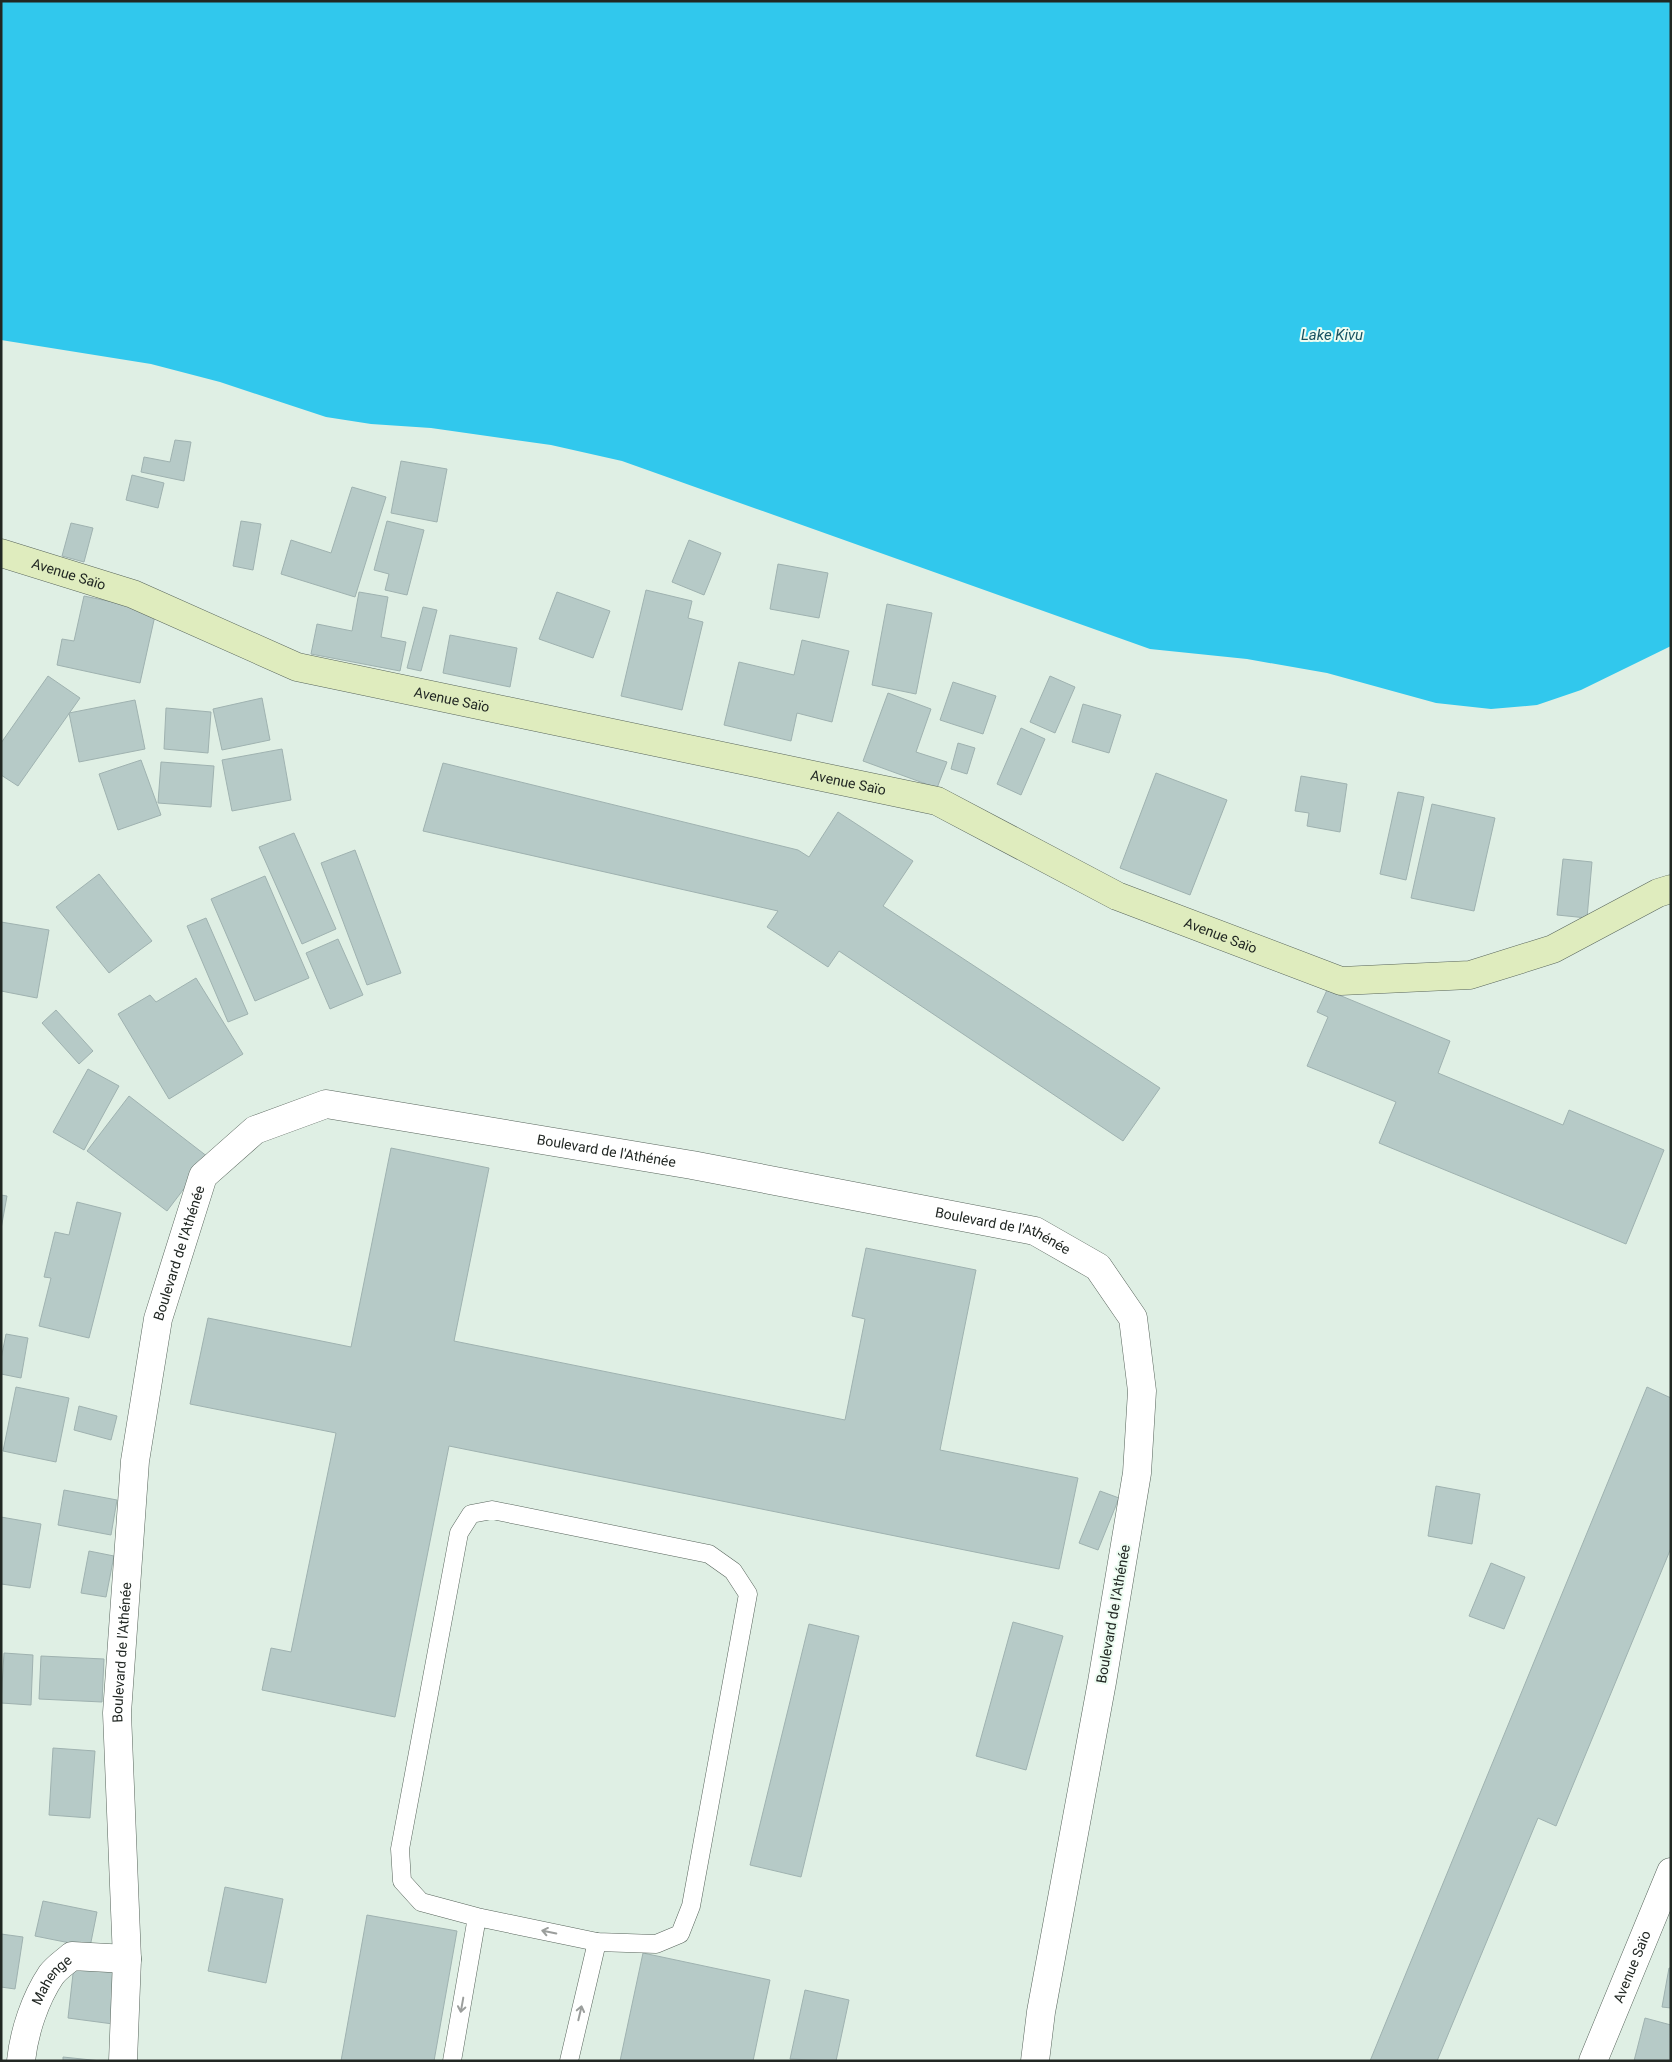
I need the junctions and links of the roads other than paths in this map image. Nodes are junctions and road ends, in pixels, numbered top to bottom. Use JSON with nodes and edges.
{"nodes":[{"id":1,"x":1,"y":553,"type":"edge"},
{"id":2,"x":1671,"y":890,"type":"edge"},
{"id":3,"x":1671,"y":1872,"type":"edge"},
{"id":4,"x":477,"y":1917,"type":"junction"},
{"id":5,"x":596,"y":1942,"type":"junction"},
{"id":6,"x":127,"y":1959,"type":"junction"},
{"id":7,"x":21,"y":2061,"type":"edge"},
{"id":8,"x":124,"y":2061,"type":"edge"},
{"id":9,"x":452,"y":2061,"type":"edge"},
{"id":10,"x":569,"y":2061,"type":"edge"},
{"id":11,"x":1035,"y":2061,"type":"edge"},
{"id":12,"x":1593,"y":2061,"type":"edge"}],
"edges":[{"from":1,"to":2,"type":"street","name":"Avenue Saïo"},
{"from":3,"to":12,"type":"street","name":"Avenue Saïo"},
{"from":5,"to":4,"type":"lane","one_way":true},
{"from":4,"to":5,"type":"lane"},
{"from":4,"to":9,"type":"lane","one_way":true},
{"from":10,"to":5,"type":"lane","one_way":true},
{"from":6,"to":7,"type":"street","name":"Mahenge"},
{"from":6,"to":8,"type":"street","name":"Boulevard de l'Athénée"},
{"from":6,"to":11,"type":"street","name":"Boulevard de l'Athénée"}]}
